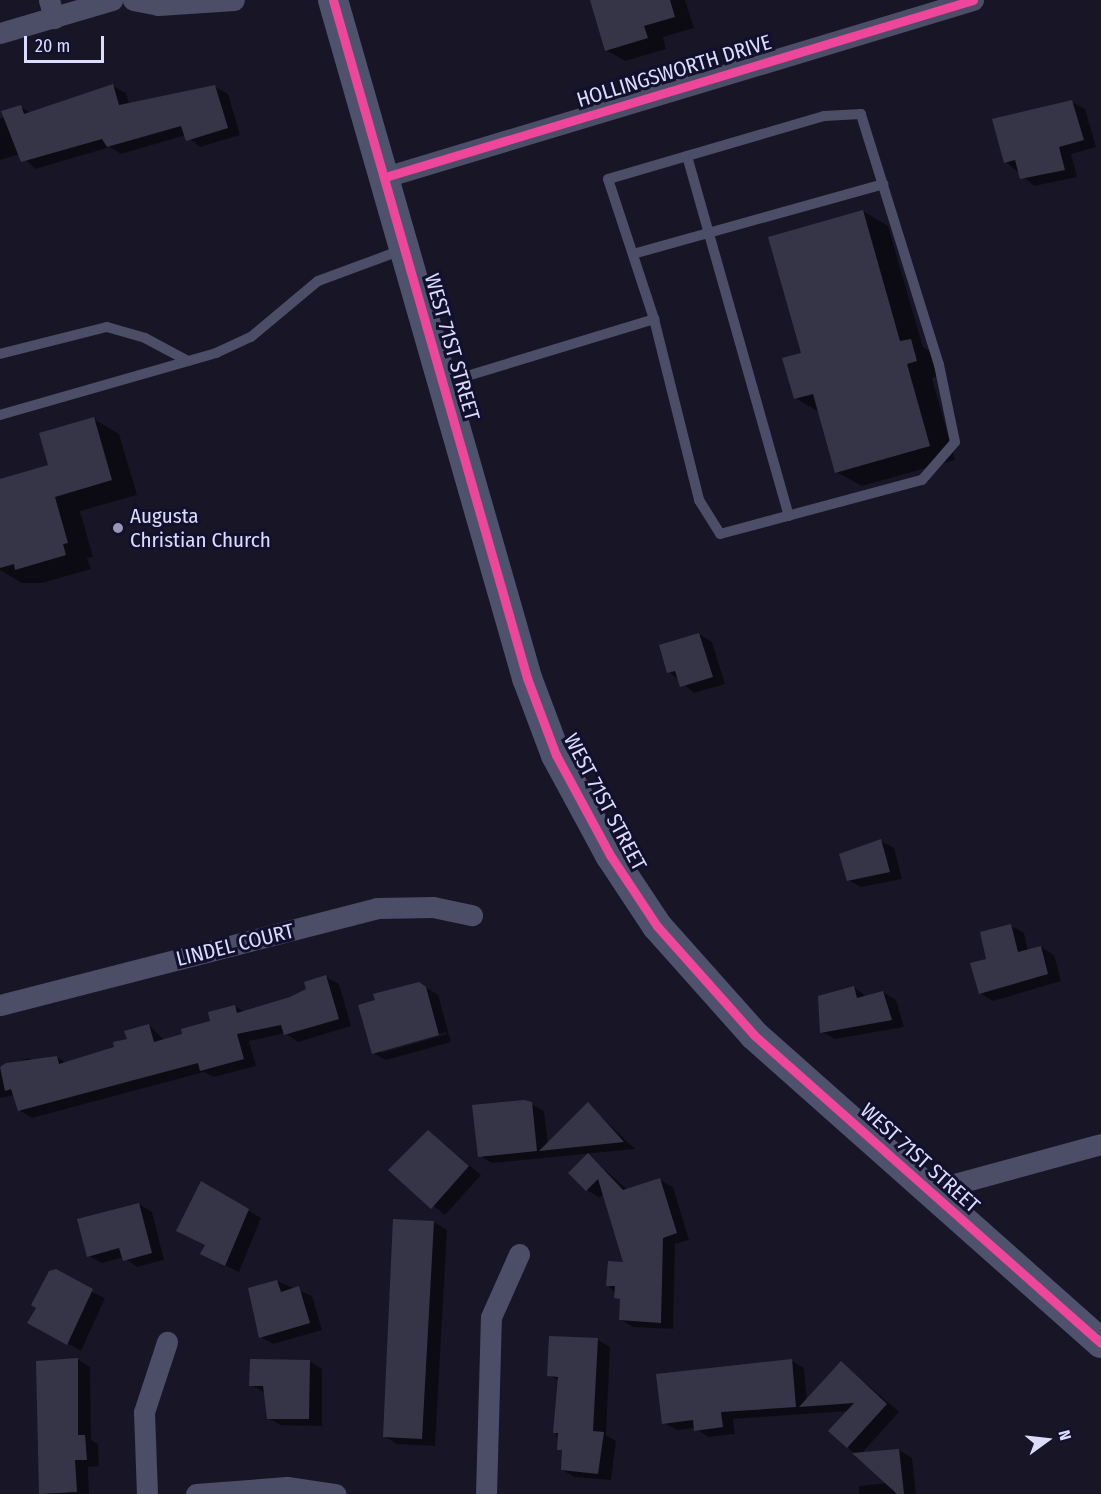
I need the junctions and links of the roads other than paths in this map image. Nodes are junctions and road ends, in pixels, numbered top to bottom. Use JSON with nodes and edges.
{"nodes":[{"id":1,"x":112,"y":0,"type":"edge"},
{"id":2,"x":133,"y":0,"type":"edge"},
{"id":3,"x":234,"y":0,"type":"edge"},
{"id":4,"x":333,"y":0,"type":"edge"},
{"id":5,"x":973,"y":0,"type":"edge"},
{"id":6,"x":52,"y":9,"type":"edge"},
{"id":7,"x":0,"y":33,"type":"edge"},
{"id":8,"x":687,"y":156,"type":"junction"},
{"id":9,"x":385,"y":177,"type":"junction"},
{"id":10,"x":883,"y":184,"type":"junction"},
{"id":11,"x":709,"y":233,"type":"junction"},
{"id":12,"x":405,"y":249,"type":"junction"},
{"id":13,"x":633,"y":254,"type":"junction"},
{"id":14,"x":654,"y":319,"type":"junction"},
{"id":15,"x":0,"y":354,"type":"edge"},
{"id":16,"x":188,"y":361,"type":"junction"},
{"id":17,"x":443,"y":383,"type":"junction"},
{"id":18,"x":0,"y":415,"type":"edge"},
{"id":19,"x":789,"y":516,"type":"junction"},
{"id":20,"x":472,"y":915,"type":"dead end"},
{"id":21,"x":0,"y":1005,"type":"edge"},
{"id":22,"x":1101,"y":1144,"type":"edge"},
{"id":23,"x":928,"y":1191,"type":"junction"},
{"id":24,"x":519,"y":1254,"type":"dead end"},
{"id":25,"x":167,"y":1342,"type":"dead end"},
{"id":26,"x":1101,"y":1343,"type":"edge"},
{"id":27,"x":147,"y":1494,"type":"edge"},
{"id":28,"x":196,"y":1494,"type":"edge"},
{"id":29,"x":334,"y":1494,"type":"edge"},
{"id":30,"x":486,"y":1494,"type":"edge"}],
"edges":[{"from":1,"to":6,"type":"street"},
{"from":2,"to":3,"type":"street"},
{"from":4,"to":9,"type":"main road","name":"WEST 71ST STREET"},
{"from":5,"to":9,"type":"street","name":"HOLLINGSWORTH DRIVE"},
{"from":6,"to":7,"type":"street"},
{"from":8,"to":10,"type":"lane"},
{"from":8,"to":11,"type":"lane"},
{"from":8,"to":13,"type":"lane"},
{"from":9,"to":12,"type":"main road","name":"WEST 71ST STREET"},
{"from":10,"to":11,"type":"lane"},
{"from":10,"to":19,"type":"lane"},
{"from":11,"to":13,"type":"lane"},
{"from":11,"to":19,"type":"lane"},
{"from":12,"to":16,"type":"lane"},
{"from":12,"to":17,"type":"main road","name":"WEST 71ST STREET"},
{"from":13,"to":14,"type":"lane"},
{"from":14,"to":17,"type":"lane"},
{"from":14,"to":19,"type":"lane"},
{"from":15,"to":16,"type":"lane"},
{"from":16,"to":18,"type":"lane"},
{"from":17,"to":23,"type":"main road","name":"WEST 71ST STREET"},
{"from":20,"to":21,"type":"street","name":"LINDEL COURT"},
{"from":22,"to":23,"type":"street"},
{"from":23,"to":26,"type":"main road","name":"WEST 71ST STREET"},
{"from":24,"to":30,"type":"street"},
{"from":25,"to":27,"type":"street"},
{"from":28,"to":29,"type":"street"}]}
